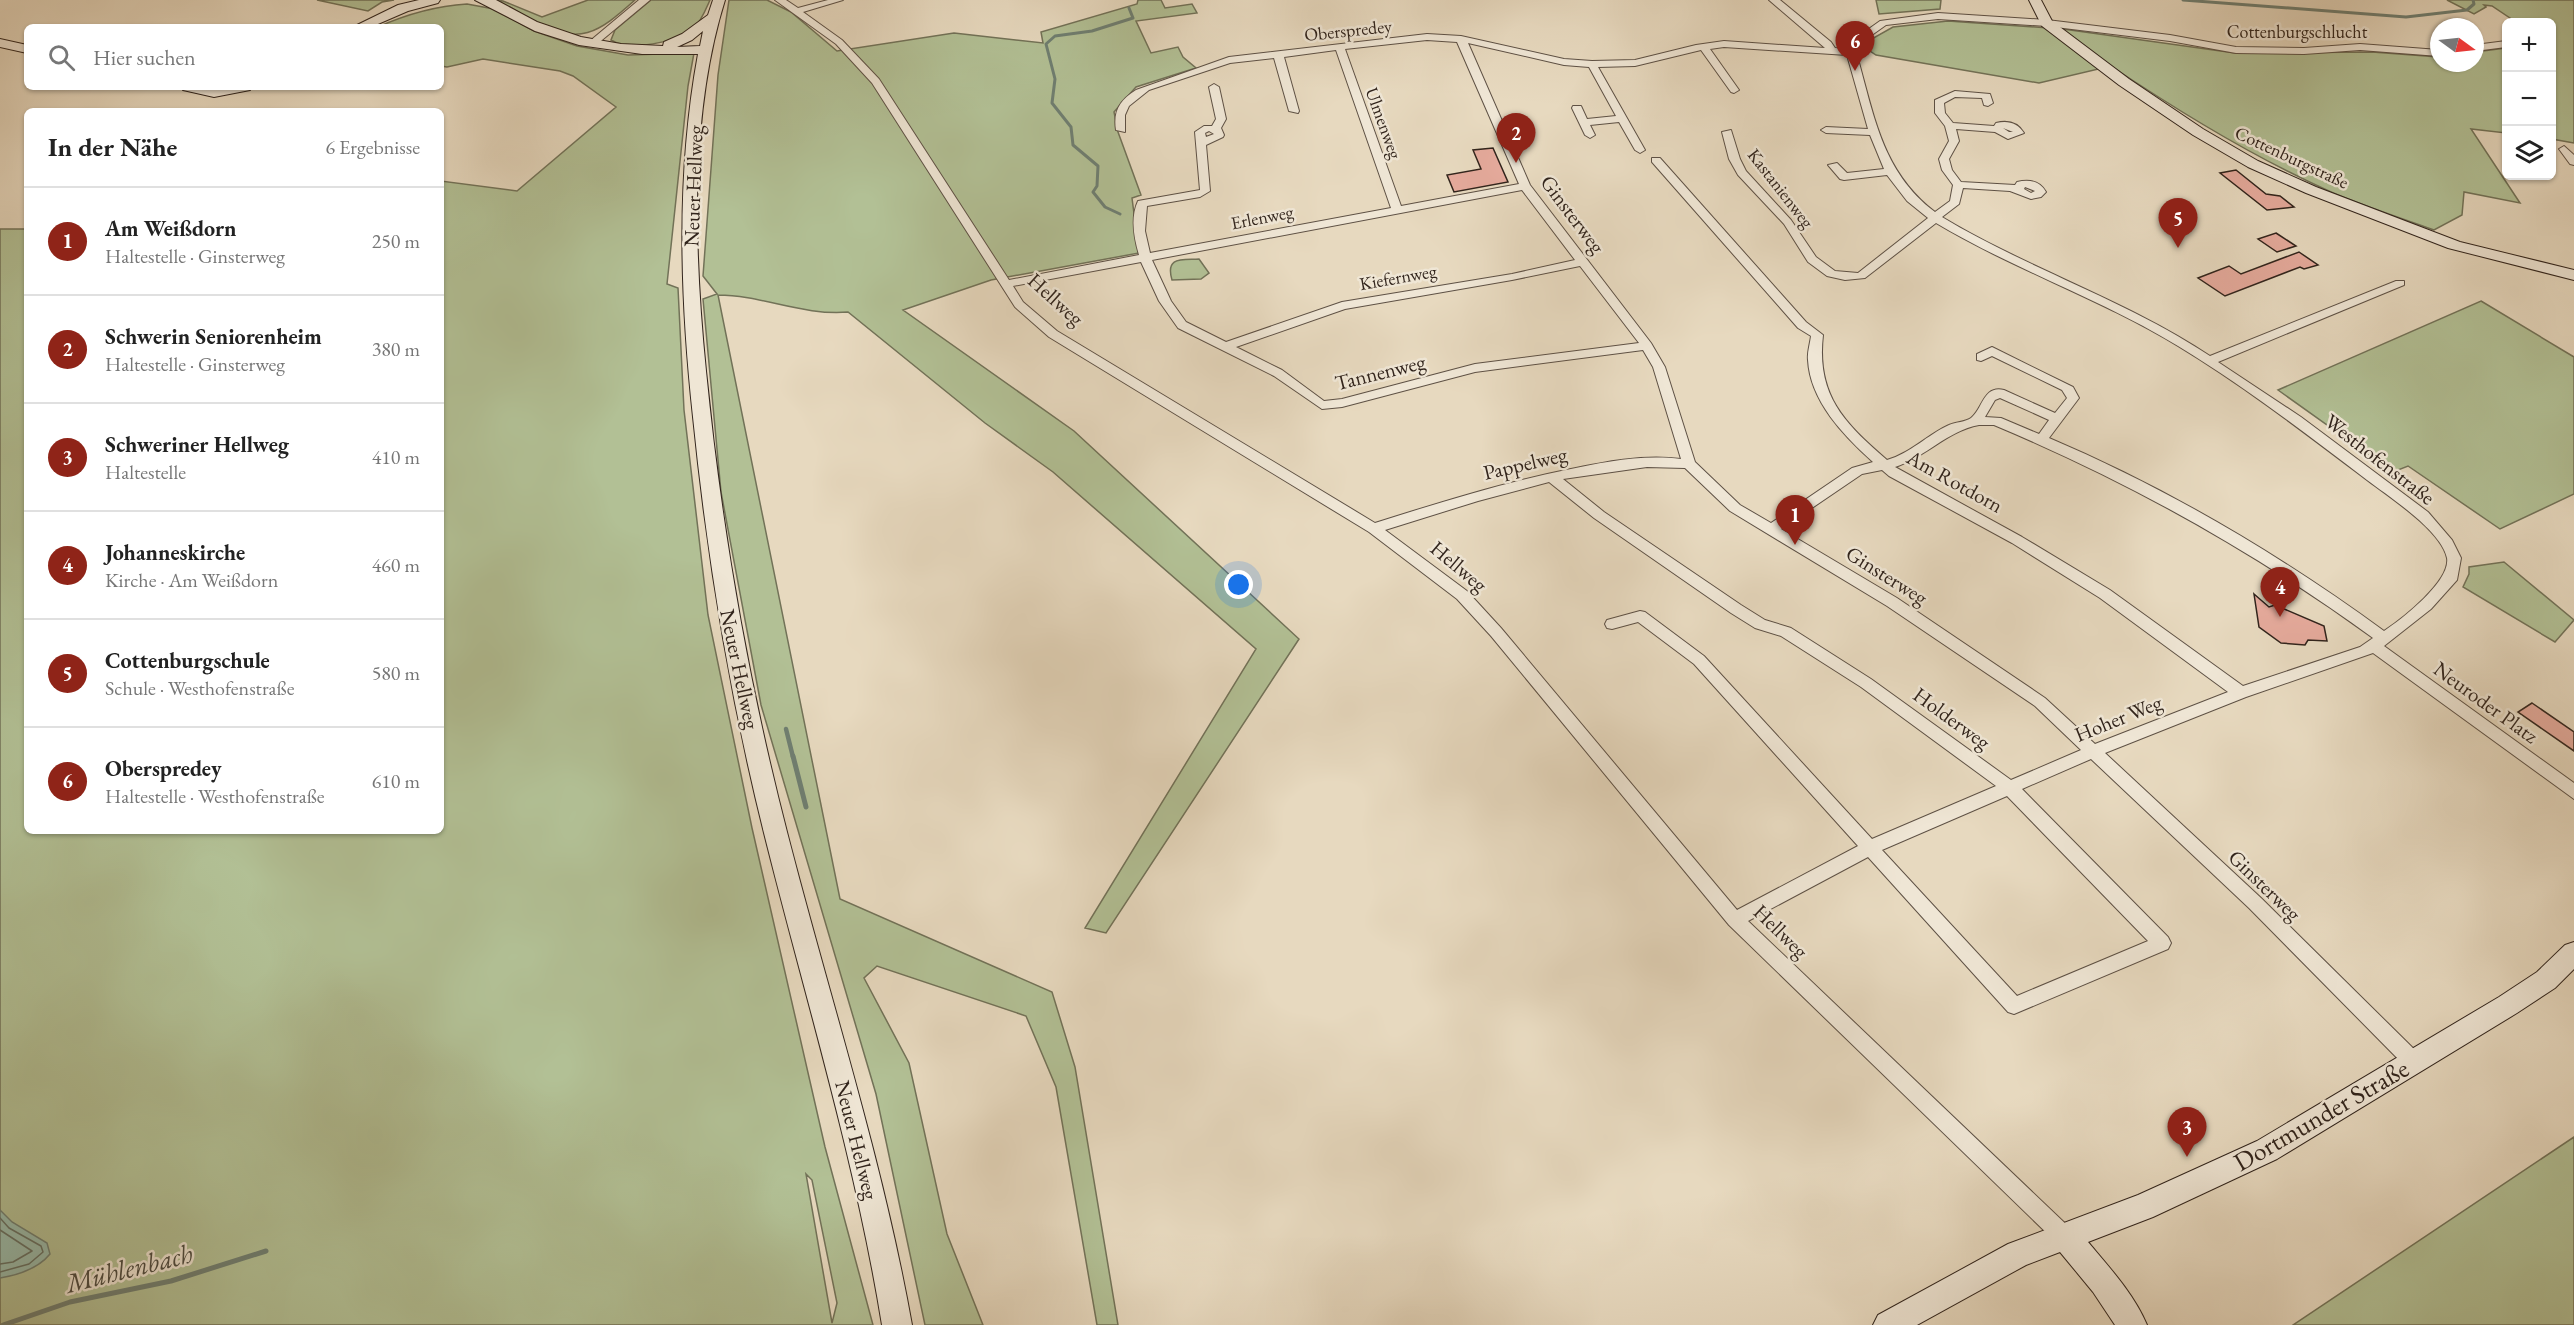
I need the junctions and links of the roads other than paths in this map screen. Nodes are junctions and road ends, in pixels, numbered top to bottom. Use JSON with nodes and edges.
{"nodes":[{"id":1,"x":434,"y":0,"type":"edge"},
{"id":2,"x":481,"y":0,"type":"edge"},
{"id":3,"x":645,"y":0,"type":"edge"},
{"id":4,"x":718,"y":0,"type":"edge"},
{"id":5,"x":780,"y":0,"type":"edge"},
{"id":6,"x":838,"y":0,"type":"edge"},
{"id":7,"x":1774,"y":0,"type":"edge"},
{"id":8,"x":2035,"y":0,"type":"edge"},
{"id":9,"x":798,"y":11,"type":"junction"},
{"id":10,"x":713,"y":17,"type":"junction"},
{"id":11,"x":2047,"y":23,"type":"junction"},
{"id":12,"x":367,"y":24,"type":"edge"},
{"id":13,"x":1461,"y":39,"type":"junction"},
{"id":14,"x":0,"y":43,"type":"edge"},
{"id":15,"x":593,"y":43,"type":"junction"},
{"id":16,"x":669,"y":45,"type":"junction"},
{"id":17,"x":2502,"y":45,"type":"edge"},
{"id":18,"x":619,"y":46,"type":"junction"},
{"id":19,"x":706,"y":46,"type":"junction"},
{"id":20,"x":1704,"y":47,"type":"junction"},
{"id":21,"x":2484,"y":47,"type":"edge"},
{"id":22,"x":24,"y":48,"type":"edge"},
{"id":23,"x":1340,"y":48,"type":"junction"},
{"id":24,"x":1831,"y":50,"type":"junction"},
{"id":25,"x":1851,"y":52,"type":"junction"},
{"id":26,"x":2430,"y":52,"type":"edge"},
{"id":27,"x":1278,"y":54,"type":"junction"},
{"id":28,"x":1592,"y":64,"type":"junction"},
{"id":29,"x":1214,"y":87,"type":"dead end"},
{"id":30,"x":201,"y":90,"type":"edge"},
{"id":31,"x":229,"y":90,"type":"edge"},
{"id":32,"x":1734,"y":90,"type":"dead end"},
{"id":33,"x":1988,"y":103,"type":"dead end"},
{"id":34,"x":1577,"y":108,"type":"dead end"},
{"id":35,"x":1294,"y":111,"type":"dead end"},
{"id":36,"x":1822,"y":118,"type":"dead end"},
{"id":37,"x":1622,"y":119,"type":"junction"},
{"id":38,"x":1583,"y":122,"type":"junction"},
{"id":39,"x":1950,"y":126,"type":"junction"},
{"id":40,"x":1997,"y":129,"type":"dead end"},
{"id":41,"x":1120,"y":130,"type":"dead end"},
{"id":42,"x":1826,"y":130,"type":"junction"},
{"id":43,"x":1727,"y":132,"type":"dead end"},
{"id":44,"x":1874,"y":132,"type":"junction"},
{"id":45,"x":1590,"y":135,"type":"dead end"},
{"id":46,"x":1830,"y":143,"type":"dead end"},
{"id":47,"x":2564,"y":149,"type":"dead end"},
{"id":48,"x":1640,"y":150,"type":"dead end"},
{"id":49,"x":1656,"y":160,"type":"dead end"},
{"id":50,"x":2574,"y":162,"type":"edge"},
{"id":51,"x":1833,"y":165,"type":"dead end"},
{"id":52,"x":1890,"y":171,"type":"junction"},
{"id":53,"x":1958,"y":185,"type":"junction"},
{"id":54,"x":1525,"y":186,"type":"junction"},
{"id":55,"x":2018,"y":189,"type":"dead end"},
{"id":56,"x":1397,"y":210,"type":"junction"},
{"id":57,"x":1934,"y":217,"type":"junction"},
{"id":58,"x":1147,"y":258,"type":"junction"},
{"id":59,"x":1582,"y":262,"type":"junction"},
{"id":60,"x":2574,"y":275,"type":"edge"},
{"id":61,"x":1005,"y":284,"type":"junction"},
{"id":62,"x":2400,"y":284,"type":"dead end"},
{"id":63,"x":1647,"y":346,"type":"junction"},
{"id":64,"x":1225,"y":347,"type":"junction"},
{"id":65,"x":1981,"y":357,"type":"dead end"},
{"id":66,"x":2209,"y":361,"type":"junction"},
{"id":67,"x":2058,"y":419,"type":"junction"},
{"id":68,"x":1976,"y":420,"type":"junction"},
{"id":69,"x":2042,"y":440,"type":"junction"},
{"id":70,"x":1689,"y":464,"type":"junction"},
{"id":71,"x":1886,"y":464,"type":"junction"},
{"id":72,"x":1551,"y":477,"type":"junction"},
{"id":73,"x":1374,"y":529,"type":"junction"},
{"id":74,"x":1770,"y":530,"type":"junction"},
{"id":75,"x":1612,"y":624,"type":"dead end"},
{"id":76,"x":2378,"y":642,"type":"junction"},
{"id":77,"x":2241,"y":693,"type":"junction"},
{"id":78,"x":2094,"y":751,"type":"junction"},
{"id":79,"x":2010,"y":788,"type":"junction"},
{"id":80,"x":2574,"y":792,"type":"edge"},
{"id":81,"x":1871,"y":847,"type":"junction"},
{"id":82,"x":1735,"y":920,"type":"junction"},
{"id":83,"x":2574,"y":953,"type":"edge"},
{"id":84,"x":2413,"y":1061,"type":"junction"},
{"id":85,"x":2064,"y":1236,"type":"junction"},
{"id":86,"x":897,"y":1325,"type":"edge"},
{"id":87,"x":1888,"y":1325,"type":"edge"},
{"id":88,"x":2132,"y":1325,"type":"edge"}],
"edges":[{"from":1,"to":12,"type":"main road"},
{"from":2,"to":15,"type":"main road"},
{"from":3,"to":15,"type":"street"},
{"from":4,"to":10,"type":"main road","name":"Neuer Hellweg"},
{"from":5,"to":9,"type":"street","name":"Hellweg"},
{"from":6,"to":9,"type":"street"},
{"from":7,"to":24,"type":"street"},
{"from":8,"to":11,"type":"main road","name":"Cottenburgstraße"},
{"from":9,"to":61,"type":"street","name":"Hellweg"},
{"from":10,"to":16,"type":"main road"},
{"from":10,"to":19,"type":"main road","name":"Neuer Hellweg"},
{"from":11,"to":25,"type":"street"},
{"from":11,"to":26,"type":"street","name":"Cottenburgschlucht"},
{"from":11,"to":60,"type":"main road","name":"Cottenburgstraße"},
{"from":13,"to":23,"type":"street","name":"Oberspredey"},
{"from":13,"to":28,"type":"street","name":"Oberspredey"},
{"from":13,"to":54,"type":"street","name":"Ginsterweg"},
{"from":14,"to":22,"type":"main road"},
{"from":15,"to":18,"type":"main road"},
{"from":16,"to":18,"type":"main road"},
{"from":16,"to":19,"type":"main road"},
{"from":17,"to":21,"type":"street"},
{"from":18,"to":19,"type":"main road"},
{"from":19,"to":86,"type":"main road","name":"Neuer Hellweg"},
{"from":20,"to":24,"type":"street","name":"Oberspredey"},
{"from":20,"to":28,"type":"street","name":"Oberspredey"},
{"from":20,"to":32,"type":"street"},
{"from":23,"to":27,"type":"street","name":"Oberspredey"},
{"from":23,"to":56,"type":"street","name":"Ulmenweg"},
{"from":24,"to":25,"type":"street","name":"Oberspredey"},
{"from":25,"to":44,"type":"street","name":"Westhofenstraße"},
{"from":27,"to":35,"type":"street","name":"Oberspredey"},
{"from":27,"to":41,"type":"street","name":"Oberspredey"},
{"from":28,"to":37,"type":"street"},
{"from":29,"to":58,"type":"street","name":"Tannenweg"},
{"from":30,"to":31,"type":"main road"},
{"from":33,"to":39,"type":"street"},
{"from":34,"to":38,"type":"street"},
{"from":36,"to":42,"type":"street"},
{"from":37,"to":38,"type":"street"},
{"from":37,"to":48,"type":"street"},
{"from":38,"to":45,"type":"street"},
{"from":39,"to":40,"type":"street"},
{"from":39,"to":53,"type":"street"},
{"from":42,"to":44,"type":"street"},
{"from":42,"to":46,"type":"street"},
{"from":43,"to":57,"type":"street","name":"Kastanienweg"},
{"from":44,"to":52,"type":"street","name":"Westhofenstraße"},
{"from":47,"to":50,"type":"street"},
{"from":49,"to":71,"type":"street","name":"Am Rotdorn"},
{"from":51,"to":52,"type":"street"},
{"from":52,"to":57,"type":"street","name":"Westhofenstraße"},
{"from":53,"to":55,"type":"street"},
{"from":53,"to":57,"type":"street","name":"Kastanienweg"},
{"from":54,"to":56,"type":"street","name":"Erlenweg"},
{"from":54,"to":59,"type":"street","name":"Ginsterweg"},
{"from":56,"to":58,"type":"street","name":"Erlenweg"},
{"from":57,"to":66,"type":"street","name":"Westhofenstraße"},
{"from":58,"to":61,"type":"street","name":"Erlenweg"},
{"from":58,"to":64,"type":"street","name":"Tannenweg"},
{"from":59,"to":63,"type":"street","name":"Ginsterweg"},
{"from":59,"to":64,"type":"street","name":"Kiefernweg"},
{"from":61,"to":73,"type":"street","name":"Hellweg"},
{"from":62,"to":66,"type":"street"},
{"from":63,"to":64,"type":"street","name":"Tannenweg"},
{"from":63,"to":70,"type":"street","name":"Ginsterweg"},
{"from":65,"to":67,"type":"street"},
{"from":66,"to":76,"type":"street","name":"Westhofenstraße"},
{"from":67,"to":68,"type":"street"},
{"from":67,"to":69,"type":"street"},
{"from":68,"to":69,"type":"street","name":"Neuroder Platz"},
{"from":68,"to":71,"type":"street"},
{"from":69,"to":76,"type":"street","name":"Neuroder Platz"},
{"from":70,"to":72,"type":"street","name":"Pappelweg"},
{"from":70,"to":74,"type":"street","name":"Ginsterweg"},
{"from":71,"to":74,"type":"street"},
{"from":71,"to":77,"type":"street","name":"Am Rotdorn"},
{"from":72,"to":73,"type":"street","name":"Pappelweg"},
{"from":72,"to":79,"type":"street","name":"Holderweg"},
{"from":73,"to":82,"type":"street","name":"Hellweg"},
{"from":74,"to":78,"type":"street","name":"Ginsterweg"},
{"from":75,"to":81,"type":"street"},
{"from":76,"to":77,"type":"street","name":"Hoher Weg"},
{"from":76,"to":80,"type":"street","name":"Neuroder Platz"},
{"from":77,"to":78,"type":"street","name":"Hoher Weg"},
{"from":78,"to":79,"type":"street","name":"Hoher Weg"},
{"from":78,"to":84,"type":"street","name":"Ginsterweg"},
{"from":79,"to":81,"type":"street","name":"Hoher Weg"},
{"from":79,"to":81,"type":"street","name":"Holderweg"},
{"from":81,"to":82,"type":"street","name":"Hoher Weg"},
{"from":82,"to":85,"type":"street","name":"Hellweg"},
{"from":83,"to":84,"type":"main road","name":"Dortmunder Straße"},
{"from":84,"to":85,"type":"main road","name":"Dortmunder Straße"},
{"from":85,"to":87,"type":"main road","name":"Dortmunder Straße"},
{"from":85,"to":88,"type":"main road"}]}
